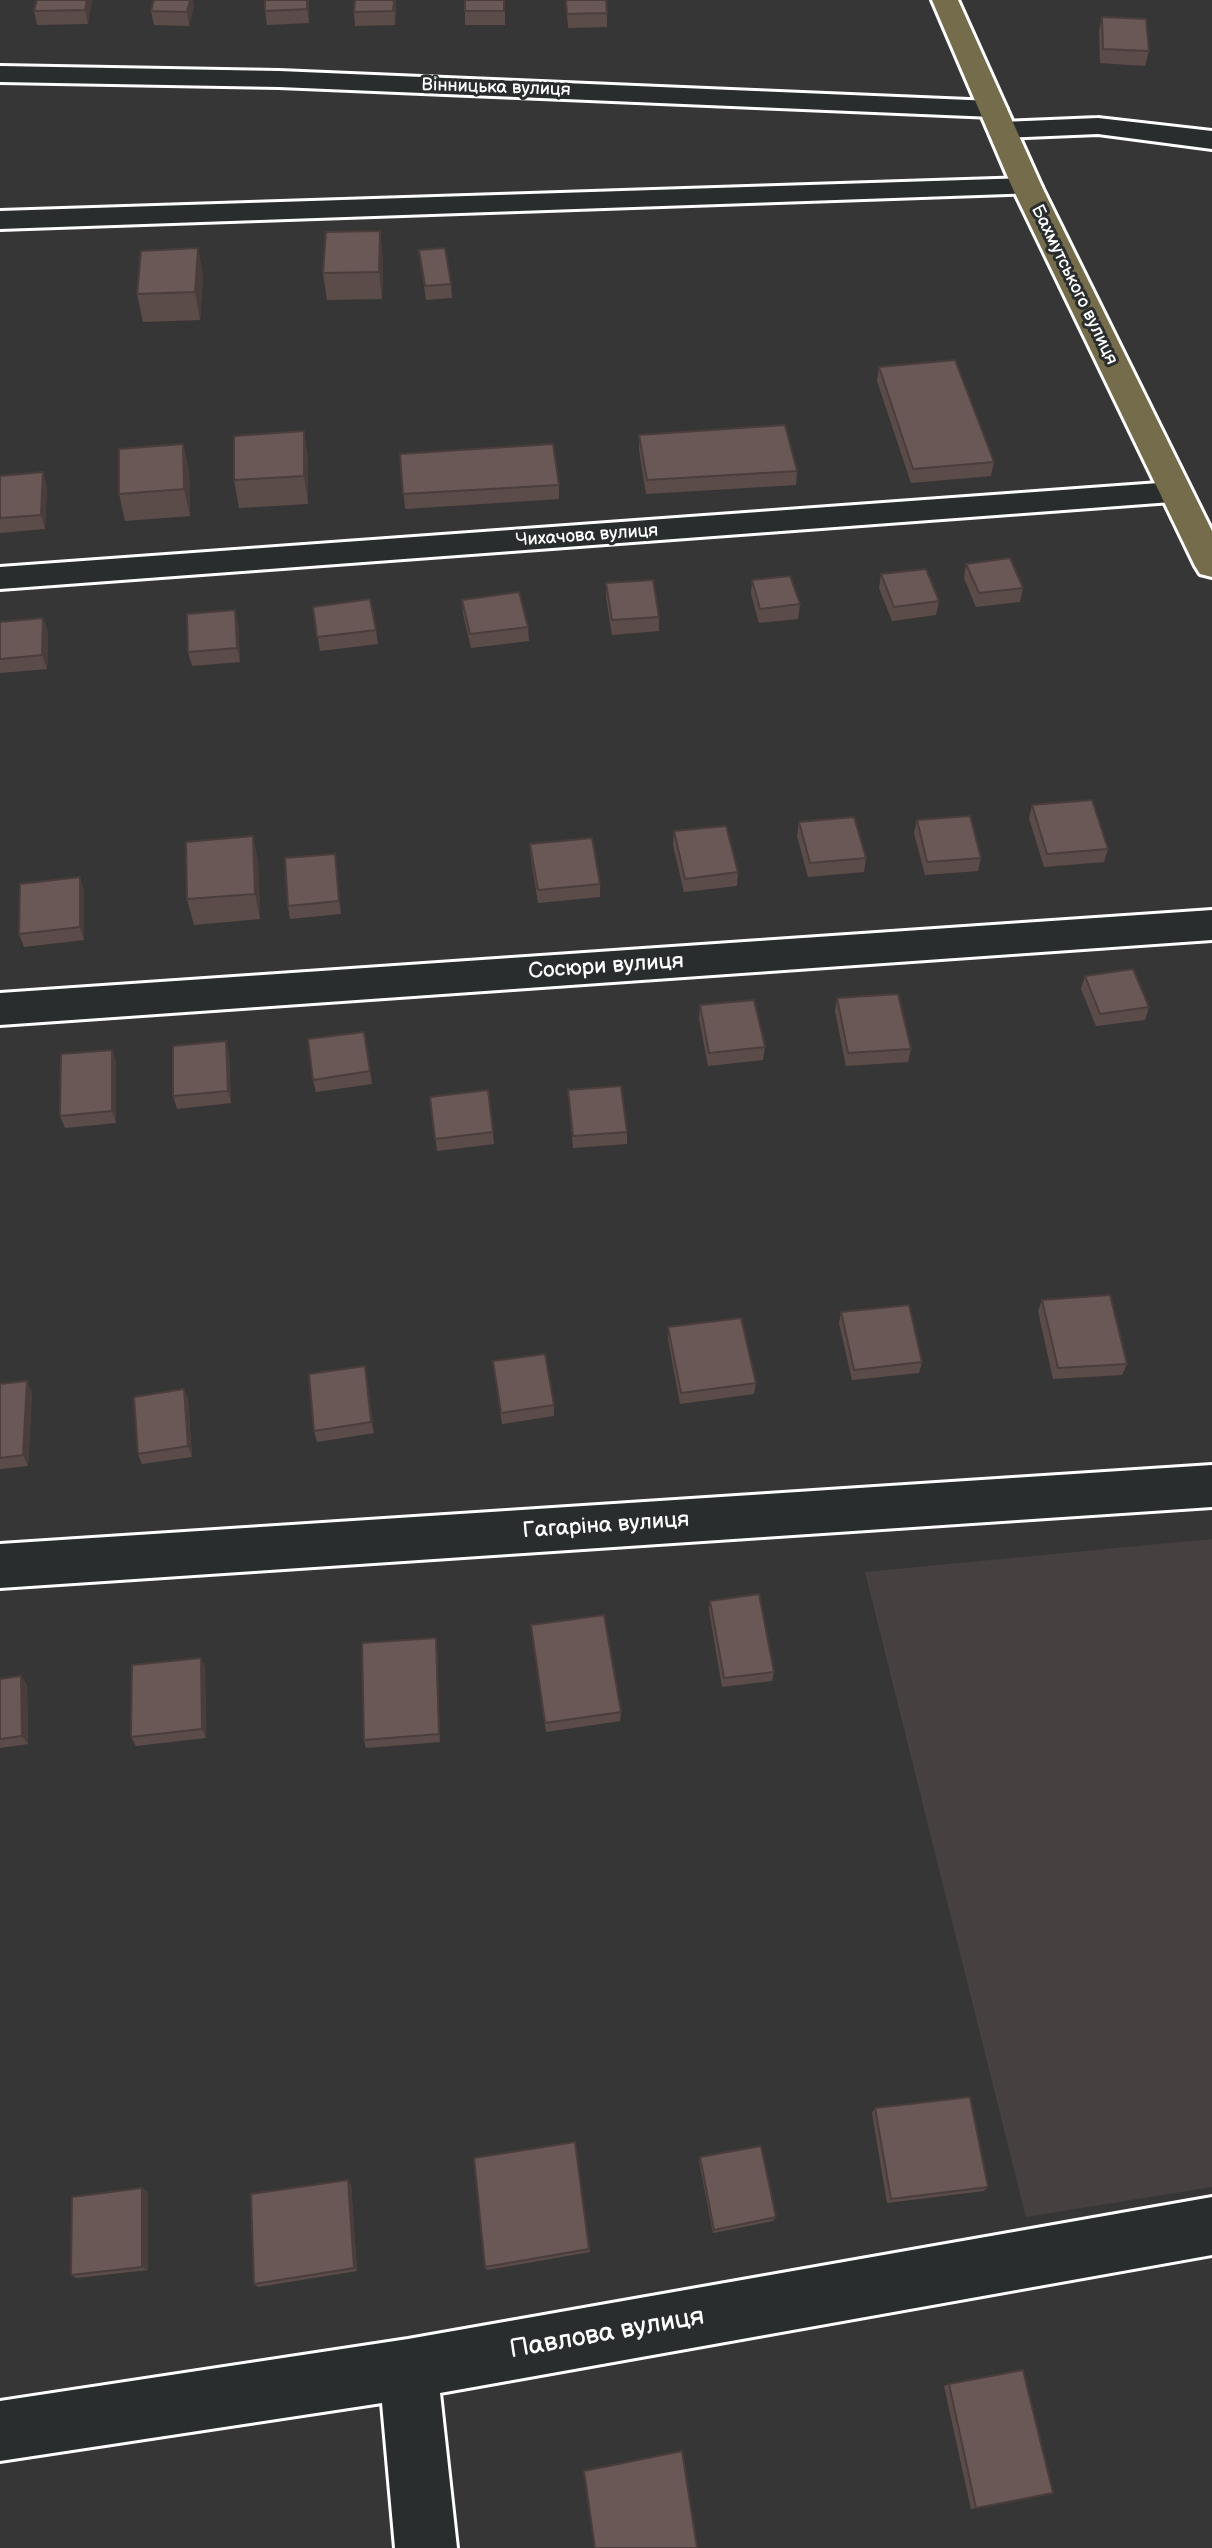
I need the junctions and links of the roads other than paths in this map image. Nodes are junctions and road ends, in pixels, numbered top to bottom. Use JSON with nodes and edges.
{"nodes":[{"id":1,"x":945,"y":0,"type":"edge"},
{"id":2,"x":0,"y":74,"type":"edge"},
{"id":3,"x":997,"y":120,"type":"junction"},
{"id":4,"x":1212,"y":140,"type":"edge"},
{"id":5,"x":1027,"y":187,"type":"junction"},
{"id":6,"x":0,"y":220,"type":"edge"},
{"id":7,"x":1173,"y":493,"type":"junction"},
{"id":8,"x":1212,"y":566,"type":"edge"},
{"id":9,"x":0,"y":578,"type":"edge"},
{"id":10,"x":1212,"y":925,"type":"edge"},
{"id":11,"x":0,"y":1009,"type":"edge"},
{"id":12,"x":1212,"y":1486,"type":"edge"},
{"id":13,"x":0,"y":1566,"type":"edge"},
{"id":14,"x":1212,"y":2226,"type":"edge"},
{"id":15,"x":408,"y":2369,"type":"junction"},
{"id":16,"x":0,"y":2431,"type":"edge"},
{"id":17,"x":426,"y":2548,"type":"edge"}],
"edges":[{"from":1,"to":3,"type":"main road","name":"Бахмутського вулиця"},
{"from":2,"to":3,"type":"street","name":"Вінницька вулиця"},
{"from":3,"to":4,"type":"street","name":"Вінницька вулиця"},
{"from":3,"to":5,"type":"main road","name":"Бахмутського вулиця"},
{"from":5,"to":6,"type":"street"},
{"from":5,"to":7,"type":"main road","name":"Бахмутського вулиця"},
{"from":7,"to":8,"type":"main road","name":"Бахмутського вулиця"},
{"from":7,"to":9,"type":"street","name":"Чихачова вулиця"},
{"from":10,"to":11,"type":"street","name":"Сосюри вулиця"},
{"from":12,"to":13,"type":"street","name":"Гагаріна вулиця"},
{"from":14,"to":15,"type":"street","name":"Павлова вулиця"},
{"from":15,"to":16,"type":"street","name":"Павлова вулиця"},
{"from":15,"to":17,"type":"street"}]}
